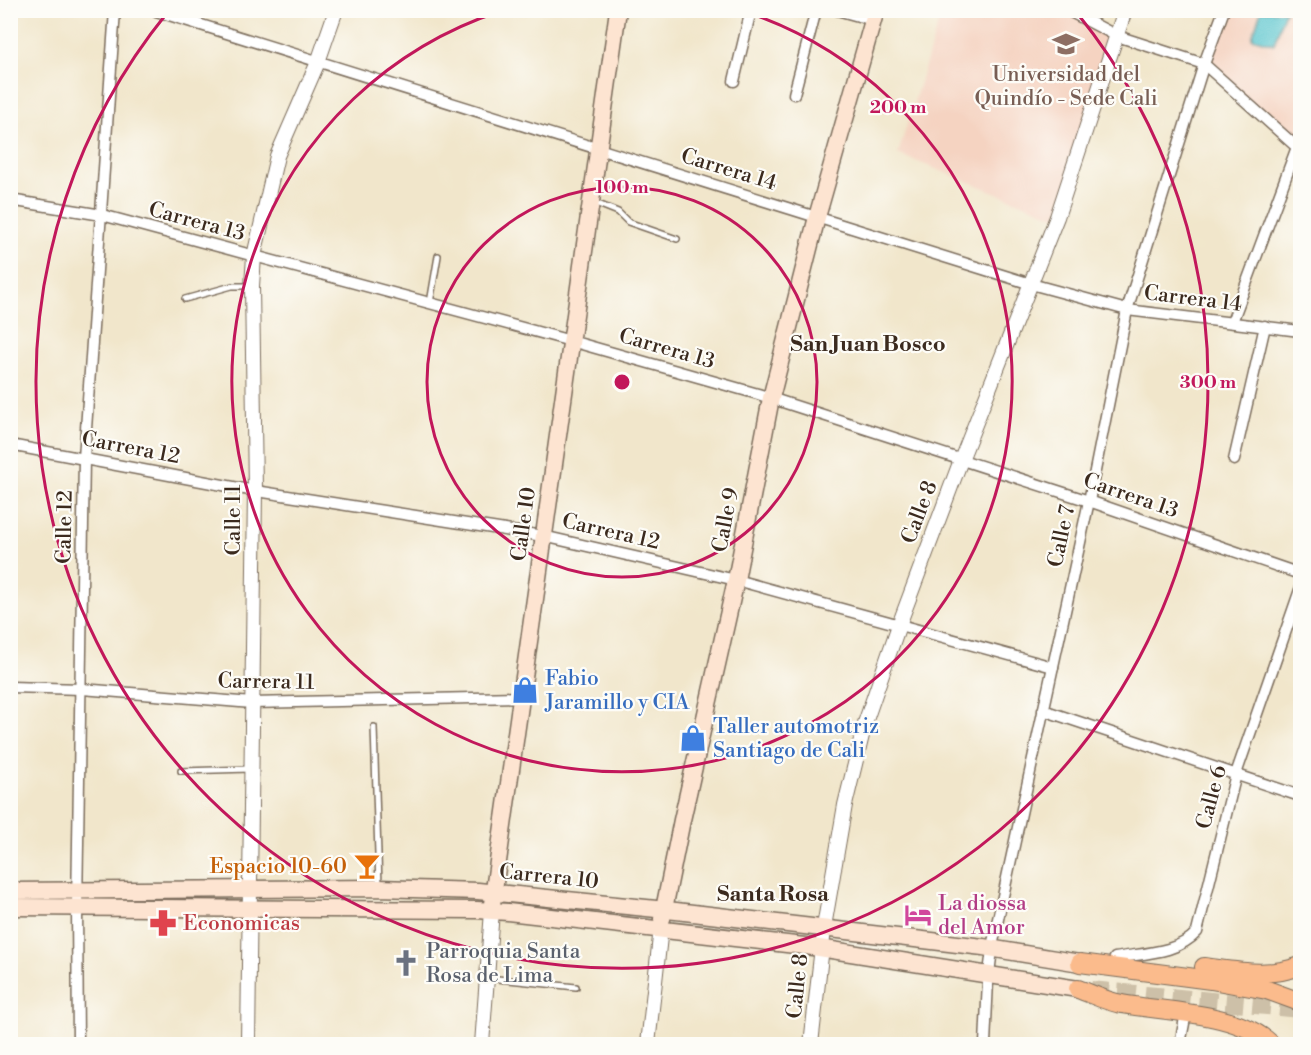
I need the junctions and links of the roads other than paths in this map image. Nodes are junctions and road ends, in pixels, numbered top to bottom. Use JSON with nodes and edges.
{"nodes":[{"id":1,"x":115,"y":10,"type":"edge"},
{"id":2,"x":153,"y":10,"type":"edge"},
{"id":3,"x":336,"y":10,"type":"edge"},
{"id":4,"x":618,"y":10,"type":"edge"},
{"id":5,"x":751,"y":10,"type":"edge"},
{"id":6,"x":816,"y":10,"type":"edge"},
{"id":7,"x":837,"y":10,"type":"edge"},
{"id":8,"x":1067,"y":10,"type":"edge"},
{"id":9,"x":1125,"y":10,"type":"edge"},
{"id":10,"x":1224,"y":10,"type":"edge"},
{"id":11,"x":875,"y":15,"type":"edge"},
{"id":12,"x":1117,"y":36,"type":"junction"},
{"id":13,"x":318,"y":62,"type":"junction"},
{"id":14,"x":1204,"y":64,"type":"junction"},
{"id":15,"x":734,"y":81,"type":"dead end"},
{"id":16,"x":794,"y":94,"type":"dead end"},
{"id":17,"x":1299,"y":148,"type":"edge"},
{"id":18,"x":599,"y":149,"type":"junction"},
{"id":19,"x":10,"y":200,"type":"edge"},
{"id":20,"x":591,"y":201,"type":"junction"},
{"id":21,"x":102,"y":215,"type":"junction"},
{"id":22,"x":817,"y":217,"type":"junction"},
{"id":23,"x":677,"y":239,"type":"dead end"},
{"id":24,"x":254,"y":256,"type":"junction"},
{"id":25,"x":438,"y":256,"type":"dead end"},
{"id":26,"x":1031,"y":284,"type":"junction"},
{"id":27,"x":252,"y":286,"type":"junction"},
{"id":28,"x":185,"y":299,"type":"dead end"},
{"id":29,"x":430,"y":304,"type":"junction"},
{"id":30,"x":1127,"y":310,"type":"junction"},
{"id":31,"x":1232,"y":322,"type":"junction"},
{"id":32,"x":1265,"y":326,"type":"junction"},
{"id":33,"x":1300,"y":331,"type":"edge"},
{"id":34,"x":572,"y":341,"type":"junction"},
{"id":35,"x":771,"y":398,"type":"junction"},
{"id":36,"x":10,"y":445,"type":"edge"},
{"id":37,"x":84,"y":458,"type":"junction"},
{"id":38,"x":961,"y":460,"type":"junction"},
{"id":39,"x":1234,"y":460,"type":"dead end"},
{"id":40,"x":255,"y":490,"type":"junction"},
{"id":41,"x":1089,"y":501,"type":"junction"},
{"id":42,"x":543,"y":536,"type":"junction"},
{"id":43,"x":1300,"y":574,"type":"edge"},
{"id":44,"x":736,"y":580,"type":"junction"},
{"id":45,"x":1300,"y":590,"type":"edge"},
{"id":46,"x":899,"y":625,"type":"junction"},
{"id":47,"x":1053,"y":666,"type":"junction"},
{"id":48,"x":10,"y":687,"type":"edge"},
{"id":49,"x":82,"y":689,"type":"junction"},
{"id":50,"x":520,"y":697,"type":"junction"},
{"id":51,"x":252,"y":703,"type":"junction"},
{"id":52,"x":1043,"y":710,"type":"junction"},
{"id":53,"x":374,"y":727,"type":"dead end"},
{"id":54,"x":252,"y":769,"type":"junction"},
{"id":55,"x":181,"y":771,"type":"dead end"},
{"id":56,"x":1236,"y":774,"type":"junction"},
{"id":57,"x":1300,"y":796,"type":"edge"},
{"id":58,"x":379,"y":888,"type":"junction"},
{"id":59,"x":250,"y":889,"type":"junction"},
{"id":60,"x":78,"y":890,"type":"junction"},
{"id":61,"x":10,"y":891,"type":"edge"},
{"id":62,"x":493,"y":892,"type":"junction"},
{"id":63,"x":10,"y":907,"type":"edge"},
{"id":64,"x":77,"y":908,"type":"junction"},
{"id":65,"x":250,"y":909,"type":"junction"},
{"id":66,"x":664,"y":910,"type":"junction"},
{"id":67,"x":492,"y":911,"type":"junction"},
{"id":68,"x":661,"y":928,"type":"junction"},
{"id":69,"x":824,"y":928,"type":"junction"},
{"id":70,"x":822,"y":948,"type":"junction"},
{"id":71,"x":992,"y":949,"type":"junction"},
{"id":72,"x":1115,"y":958,"type":"junction"},
{"id":73,"x":1085,"y":964,"type":"junction"},
{"id":74,"x":1300,"y":966,"type":"edge"},
{"id":75,"x":989,"y":974,"type":"junction"},
{"id":76,"x":488,"y":978,"type":"junction"},
{"id":77,"x":576,"y":987,"type":"dead end"},
{"id":78,"x":1085,"y":990,"type":"joint"},
{"id":79,"x":1300,"y":1002,"type":"edge"},
{"id":80,"x":1186,"y":1013,"type":"junction"},
{"id":81,"x":78,"y":1044,"type":"edge"},
{"id":82,"x":248,"y":1044,"type":"edge"},
{"id":83,"x":483,"y":1044,"type":"edge"},
{"id":84,"x":648,"y":1044,"type":"edge"},
{"id":85,"x":812,"y":1044,"type":"edge"},
{"id":86,"x":985,"y":1044,"type":"edge"},
{"id":87,"x":1180,"y":1044,"type":"edge"},
{"id":88,"x":1271,"y":1044,"type":"edge"}],
"edges":[{"from":1,"to":21,"type":"street","name":"Calle 12"},
{"from":2,"to":13,"type":"street","name":"Carrera 14"},
{"from":3,"to":13,"type":"street","name":"Calle 11"},
{"from":4,"to":18,"type":"main road","name":"Calle 10"},
{"from":5,"to":15,"type":"street"},
{"from":6,"to":16,"type":"street"},
{"from":7,"to":11,"type":"street"},
{"from":8,"to":12,"type":"street"},
{"from":9,"to":12,"type":"street","name":"Calle 8"},
{"from":10,"to":14,"type":"street","name":"Calle 7"},
{"from":11,"to":22,"type":"main road","name":"Calle 9"},
{"from":12,"to":14,"type":"street"},
{"from":12,"to":26,"type":"street","name":"Calle 8"},
{"from":13,"to":18,"type":"street","name":"Carrera 14"},
{"from":13,"to":24,"type":"street","name":"Calle 11"},
{"from":14,"to":17,"type":"street"},
{"from":14,"to":30,"type":"street","name":"Calle 7"},
{"from":17,"to":31,"type":"street"},
{"from":18,"to":20,"type":"main road","name":"Calle 10"},
{"from":18,"to":22,"type":"street","name":"Carrera 14"},
{"from":19,"to":21,"type":"street","name":"Carrera 13"},
{"from":20,"to":23,"type":"lane"},
{"from":20,"to":34,"type":"main road","name":"Calle 10"},
{"from":21,"to":24,"type":"street","name":"Carrera 13"},
{"from":21,"to":37,"type":"street","name":"Calle 12"},
{"from":22,"to":26,"type":"street","name":"Carrera 14"},
{"from":22,"to":35,"type":"main road","name":"Calle 9"},
{"from":24,"to":27,"type":"street","name":"Calle 11"},
{"from":24,"to":29,"type":"street","name":"Carrera 13"},
{"from":25,"to":29,"type":"lane"},
{"from":26,"to":30,"type":"street","name":"Carrera 14"},
{"from":26,"to":38,"type":"street","name":"Calle 8"},
{"from":27,"to":28,"type":"lane"},
{"from":27,"to":40,"type":"street","name":"Calle 11"},
{"from":29,"to":34,"type":"street","name":"Carrera 13"},
{"from":30,"to":31,"type":"street","name":"Carrera 14"},
{"from":30,"to":41,"type":"street","name":"Calle 7"},
{"from":31,"to":32,"type":"street","name":"Carrera 14"},
{"from":32,"to":33,"type":"street","name":"Carrera 14"},
{"from":32,"to":39,"type":"street"},
{"from":34,"to":35,"type":"street","name":"Carrera 13"},
{"from":34,"to":42,"type":"main road","name":"Calle 10"},
{"from":35,"to":38,"type":"street","name":"Carrera 13"},
{"from":35,"to":44,"type":"main road","name":"Calle 9"},
{"from":36,"to":37,"type":"street","name":"Carrera 12"},
{"from":37,"to":40,"type":"street","name":"Carrera 12"},
{"from":37,"to":49,"type":"street","name":"Calle 12"},
{"from":38,"to":41,"type":"street","name":"Carrera 13"},
{"from":38,"to":46,"type":"street","name":"Calle 8"},
{"from":40,"to":42,"type":"street","name":"Carrera 12"},
{"from":40,"to":51,"type":"street","name":"Calle 11"},
{"from":41,"to":43,"type":"street","name":"Carrera 13"},
{"from":41,"to":47,"type":"street","name":"Calle 7"},
{"from":42,"to":44,"type":"street","name":"Carrera 12"},
{"from":42,"to":50,"type":"main road","name":"Calle 10"},
{"from":44,"to":46,"type":"street","name":"Carrera 12"},
{"from":44,"to":66,"type":"main road","name":"Calle 9"},
{"from":45,"to":56,"type":"street","name":"Calle 6"},
{"from":46,"to":47,"type":"street","name":"Carrera 12"},
{"from":46,"to":69,"type":"street","name":"Calle 8"},
{"from":47,"to":52,"type":"street","name":"Calle 7"},
{"from":48,"to":49,"type":"street","name":"Carrera 11"},
{"from":49,"to":51,"type":"street","name":"Carrera 11"},
{"from":49,"to":60,"type":"street","name":"Calle 12"},
{"from":50,"to":51,"type":"street","name":"Carrera 11"},
{"from":50,"to":62,"type":"main road","name":"Calle 10"},
{"from":51,"to":54,"type":"street","name":"Calle 11"},
{"from":52,"to":56,"type":"street"},
{"from":52,"to":71,"type":"street","name":"Calle 7"},
{"from":53,"to":58,"type":"lane"},
{"from":54,"to":55,"type":"lane"},
{"from":54,"to":59,"type":"street","name":"Calle 11"},
{"from":56,"to":57,"type":"street"},
{"from":56,"to":72,"type":"street","name":"Calle 6"},
{"from":58,"to":59,"type":"main road","name":"Carrera 10"},
{"from":58,"to":62,"type":"main road","name":"Carrera 10"},
{"from":59,"to":60,"type":"main road","name":"Carrera 10"},
{"from":59,"to":65,"type":"street","name":"Calle 11"},
{"from":60,"to":61,"type":"main road","name":"Carrera 10"},
{"from":60,"to":64,"type":"street","name":"Calle 12"},
{"from":62,"to":66,"type":"main road","name":"Carrera 10"},
{"from":62,"to":67,"type":"main road","name":"Calle 10"},
{"from":63,"to":64,"type":"main road","name":"Carrera 10"},
{"from":64,"to":65,"type":"main road","name":"Carrera 10"},
{"from":64,"to":81,"type":"street","name":"Calle 12"},
{"from":65,"to":67,"type":"main road","name":"Carrera 10"},
{"from":65,"to":82,"type":"street","name":"Calle 11"},
{"from":66,"to":68,"type":"main road","name":"Calle 9"},
{"from":66,"to":69,"type":"main road","name":"Carrera 10"},
{"from":67,"to":68,"type":"main road","name":"Carrera 10"},
{"from":67,"to":76,"type":"street","name":"Calle 10"},
{"from":68,"to":70,"type":"main road","name":"Carrera 10"},
{"from":68,"to":84,"type":"street","name":"Calle 9"},
{"from":69,"to":70,"type":"street","name":"Calle 8"},
{"from":69,"to":71,"type":"main road","name":"Carrera 10"},
{"from":70,"to":75,"type":"main road","name":"Carrera 10"},
{"from":70,"to":85,"type":"street","name":"Calle 8"},
{"from":71,"to":73,"type":"main road","name":"Carrera 10"},
{"from":71,"to":75,"type":"street","name":"Calle 7"},
{"from":72,"to":73,"type":"main road"},
{"from":72,"to":74,"type":"main road"},
{"from":73,"to":79,"type":"main road"},
{"from":75,"to":78,"type":"main road","name":"Carrera 10"},
{"from":75,"to":86,"type":"street","name":"Calle 7"},
{"from":76,"to":77,"type":"lane"},
{"from":76,"to":83,"type":"street","name":"Calle 10"},
{"from":78,"to":80,"type":"main road"},
{"from":80,"to":87,"type":"street"},
{"from":80,"to":88,"type":"main road"}]}
